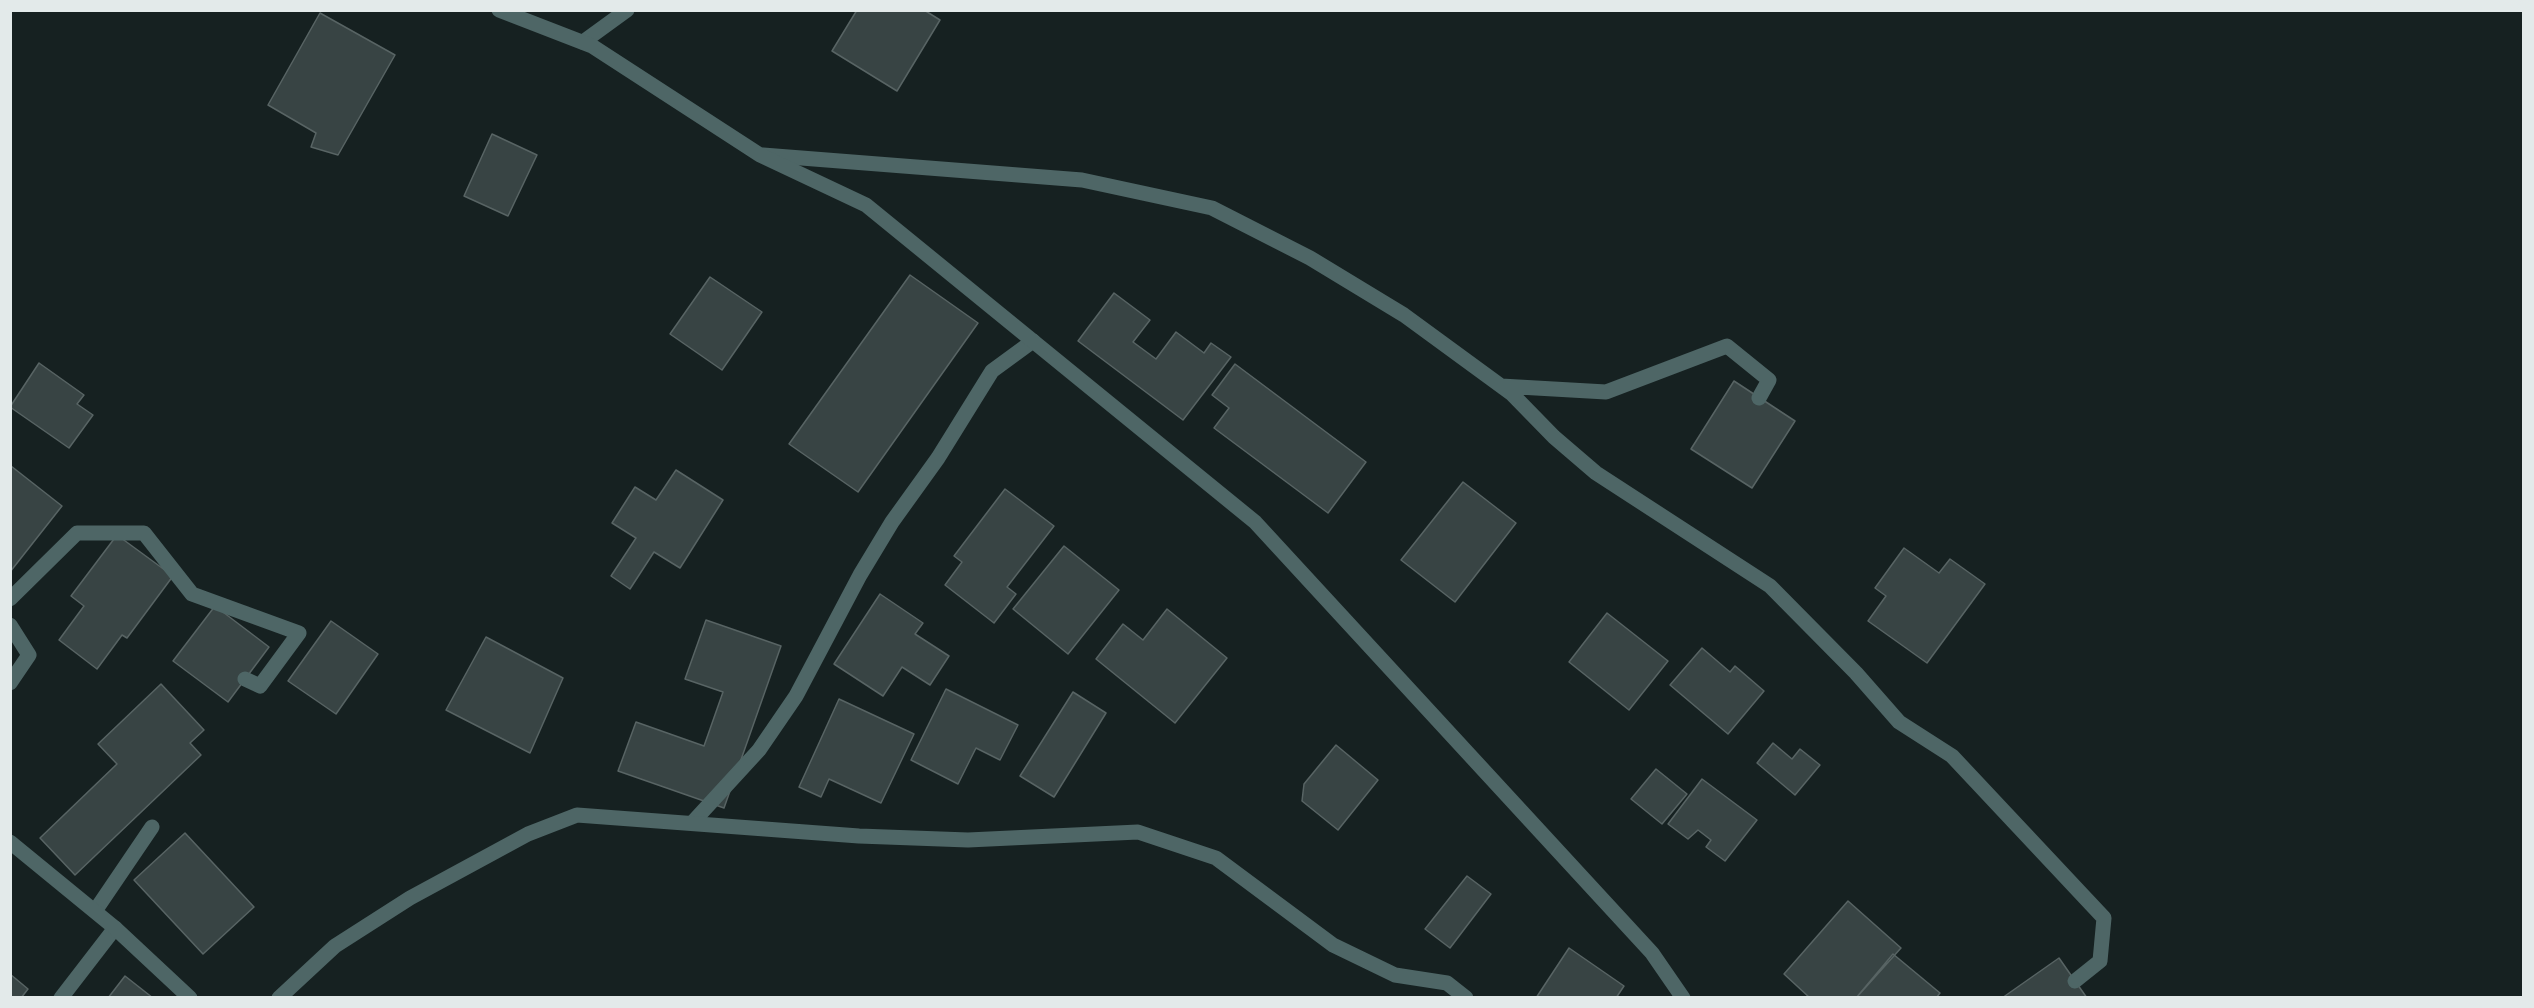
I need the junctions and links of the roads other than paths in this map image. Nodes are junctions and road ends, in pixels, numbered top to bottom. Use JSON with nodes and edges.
{"nodes":[{"id":1,"x":499,"y":10,"type":"edge"},
{"id":2,"x":627,"y":10,"type":"edge"},
{"id":3,"x":583,"y":42,"type":"junction"},
{"id":4,"x":760,"y":155,"type":"junction"},
{"id":5,"x":1033,"y":341,"type":"junction"},
{"id":6,"x":1501,"y":386,"type":"junction"},
{"id":7,"x":1760,"y":398,"type":"dead end"},
{"id":8,"x":10,"y":599,"type":"edge"},
{"id":9,"x":10,"y":625,"type":"edge"},
{"id":10,"x":245,"y":679,"type":"dead end"},
{"id":11,"x":10,"y":683,"type":"edge"},
{"id":12,"x":692,"y":823,"type":"junction"},
{"id":13,"x":152,"y":827,"type":"dead end"},
{"id":14,"x":10,"y":842,"type":"edge"},
{"id":15,"x":95,"y":911,"type":"junction"},
{"id":16,"x":115,"y":928,"type":"junction"},
{"id":17,"x":2075,"y":981,"type":"dead end"},
{"id":18,"x":61,"y":998,"type":"edge"},
{"id":19,"x":190,"y":998,"type":"edge"},
{"id":20,"x":279,"y":998,"type":"edge"},
{"id":21,"x":1466,"y":998,"type":"edge"},
{"id":22,"x":1683,"y":998,"type":"edge"}],
"edges":[{"from":1,"to":3,"type":"street"},
{"from":2,"to":3,"type":"street"},
{"from":3,"to":4,"type":"street"},
{"from":4,"to":5,"type":"street"},
{"from":4,"to":6,"type":"street"},
{"from":5,"to":12,"type":"street"},
{"from":5,"to":22,"type":"street"},
{"from":6,"to":7,"type":"street"},
{"from":6,"to":17,"type":"street"},
{"from":8,"to":10,"type":"street"},
{"from":9,"to":11,"type":"street"},
{"from":12,"to":20,"type":"street"},
{"from":12,"to":21,"type":"street"},
{"from":13,"to":15,"type":"street"},
{"from":14,"to":15,"type":"street"},
{"from":15,"to":16,"type":"street"},
{"from":16,"to":18,"type":"street"},
{"from":16,"to":19,"type":"street"}]}
